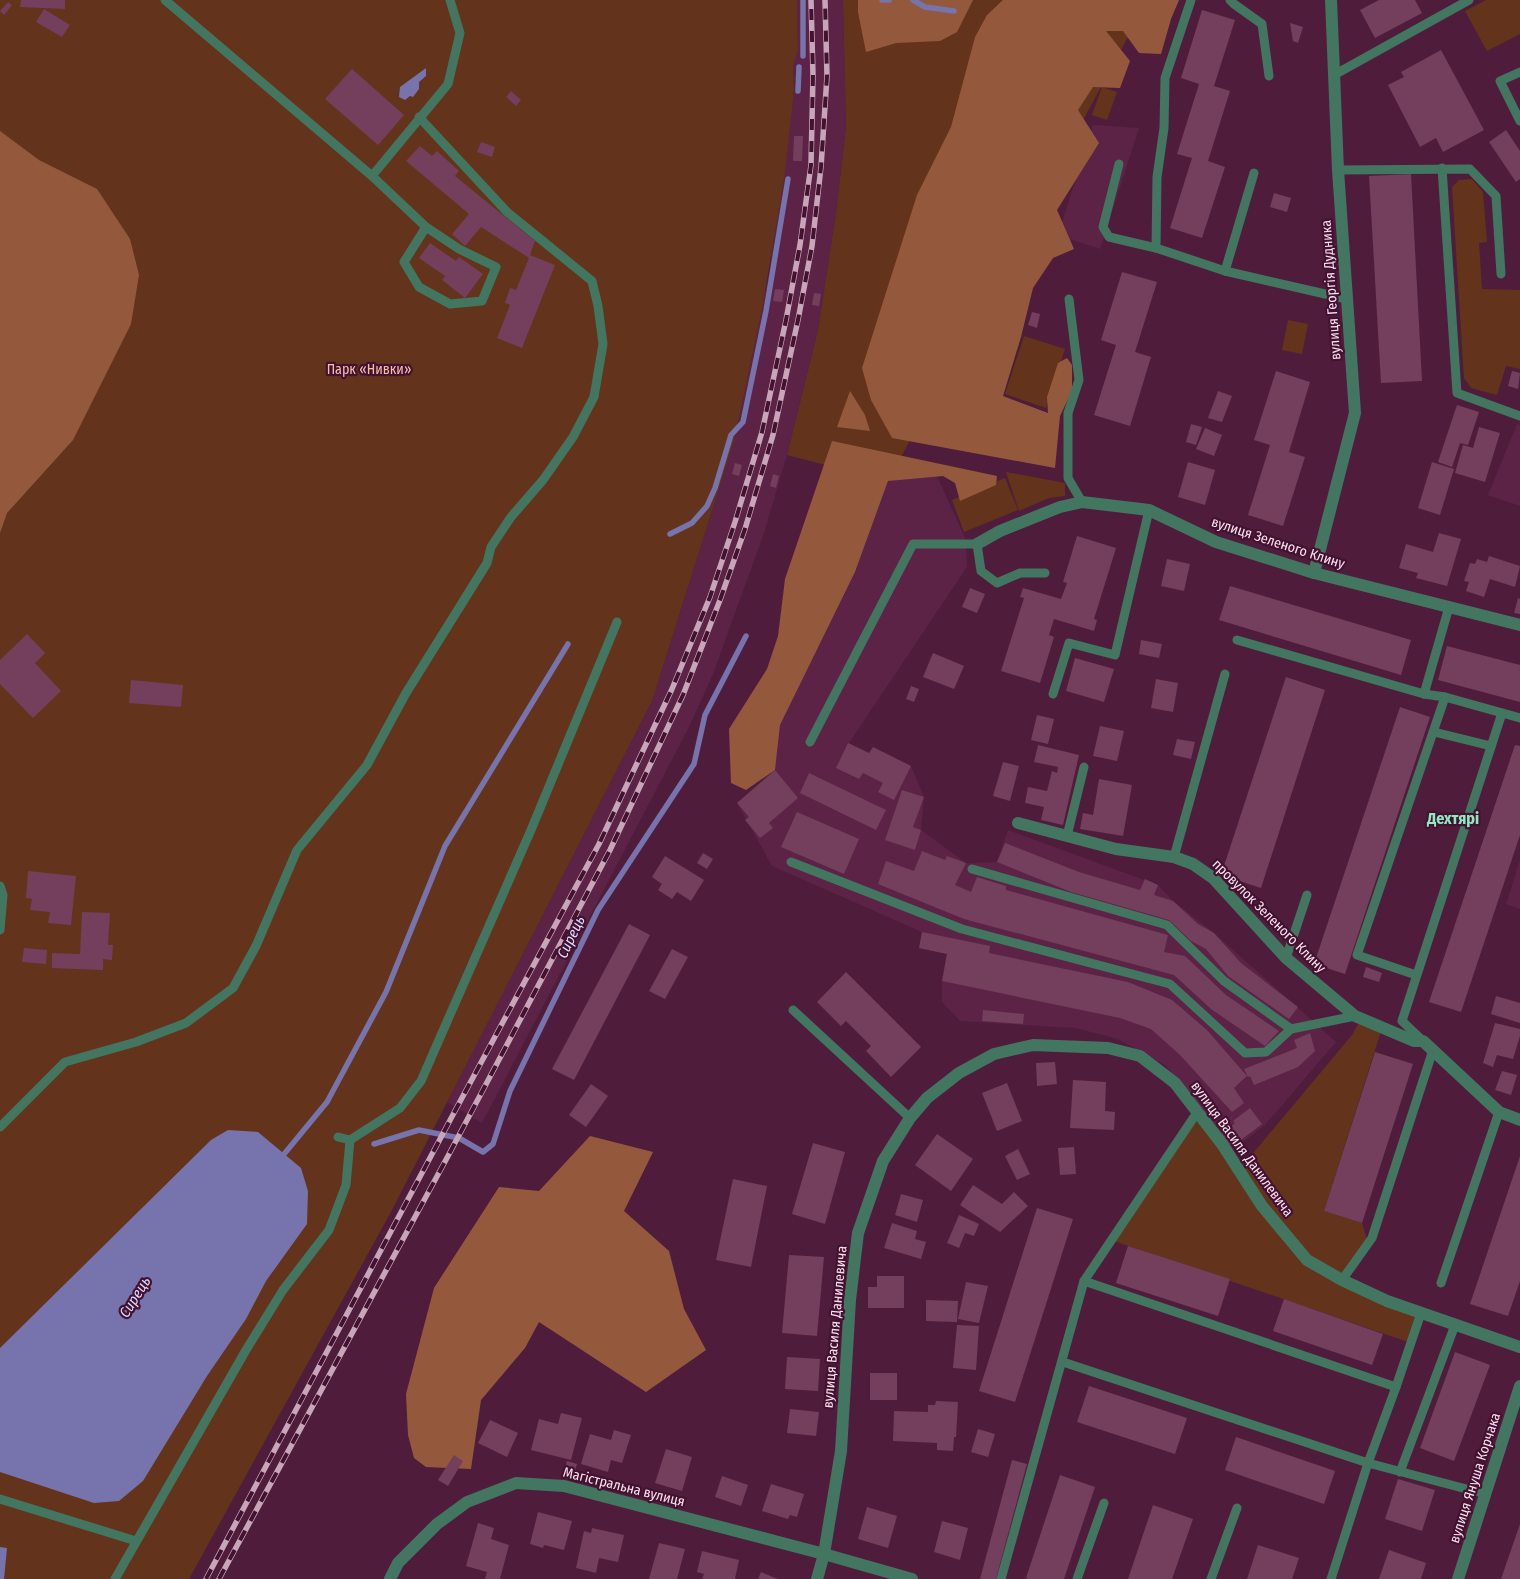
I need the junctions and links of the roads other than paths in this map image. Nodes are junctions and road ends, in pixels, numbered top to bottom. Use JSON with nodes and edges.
{"nodes":[{"id":1,"x":165,"y":0,"type":"edge"},
{"id":2,"x":450,"y":0,"type":"edge"},
{"id":3,"x":1191,"y":0,"type":"edge"},
{"id":4,"x":1230,"y":0,"type":"edge"},
{"id":5,"x":1331,"y":0,"type":"edge"},
{"id":6,"x":1469,"y":0,"type":"edge"},
{"id":7,"x":1520,"y":72,"type":"edge"},
{"id":8,"x":1269,"y":76,"type":"dead end"},
{"id":9,"x":1334,"y":76,"type":"junction"},
{"id":10,"x":419,"y":117,"type":"junction"},
{"id":11,"x":1520,"y":121,"type":"edge"},
{"id":12,"x":1119,"y":164,"type":"dead end"},
{"id":13,"x":1442,"y":168,"type":"junction"},
{"id":14,"x":1338,"y":170,"type":"junction"},
{"id":15,"x":1254,"y":174,"type":"dead end"},
{"id":16,"x":372,"y":176,"type":"junction"},
{"id":17,"x":426,"y":227,"type":"junction"},
{"id":18,"x":1156,"y":248,"type":"junction"},
{"id":19,"x":1226,"y":271,"type":"junction"},
{"id":20,"x":1501,"y":274,"type":"dead end"},
{"id":21,"x":1069,"y":299,"type":"dead end"},
{"id":22,"x":1347,"y":299,"type":"junction"},
{"id":23,"x":1520,"y":416,"type":"edge"},
{"id":24,"x":1082,"y":502,"type":"junction"},
{"id":25,"x":1149,"y":510,"type":"junction"},
{"id":26,"x":977,"y":544,"type":"junction"},
{"id":27,"x":1314,"y":572,"type":"junction"},
{"id":28,"x":1045,"y":573,"type":"dead end"},
{"id":29,"x":1449,"y":607,"type":"junction"},
{"id":30,"x":617,"y":622,"type":"dead end"},
{"id":31,"x":1520,"y":625,"type":"edge"},
{"id":32,"x":1237,"y":640,"type":"dead end"},
{"id":33,"x":1225,"y":674,"type":"dead end"},
{"id":34,"x":1053,"y":694,"type":"dead end"},
{"id":35,"x":1424,"y":694,"type":"junction"},
{"id":36,"x":1446,"y":697,"type":"junction"},
{"id":37,"x":1502,"y":713,"type":"junction"},
{"id":38,"x":1520,"y":718,"type":"edge"},
{"id":39,"x":1434,"y":732,"type":"junction"},
{"id":40,"x":810,"y":742,"type":"dead end"},
{"id":41,"x":1491,"y":746,"type":"junction"},
{"id":42,"x":1084,"y":767,"type":"dead end"},
{"id":43,"x":1018,"y":823,"type":"dead end"},
{"id":44,"x":1067,"y":836,"type":"junction"},
{"id":45,"x":1174,"y":857,"type":"junction"},
{"id":46,"x":791,"y":862,"type":"dead end"},
{"id":47,"x":972,"y":869,"type":"dead end"},
{"id":48,"x":0,"y":886,"type":"edge"},
{"id":49,"x":1307,"y":895,"type":"dead end"},
{"id":50,"x":0,"y":930,"type":"edge"},
{"id":51,"x":1286,"y":958,"type":"junction"},
{"id":52,"x":1416,"y":975,"type":"junction"},
{"id":53,"x":794,"y":1010,"type":"dead end"},
{"id":54,"x":1355,"y":1016,"type":"junction"},
{"id":55,"x":1291,"y":1029,"type":"junction"},
{"id":56,"x":1423,"y":1041,"type":"junction"},
{"id":57,"x":1433,"y":1050,"type":"junction"},
{"id":58,"x":1198,"y":1111,"type":"junction"},
{"id":59,"x":1499,"y":1112,"type":"junction"},
{"id":60,"x":910,"y":1118,"type":"junction"},
{"id":61,"x":1520,"y":1120,"type":"edge"},
{"id":62,"x":0,"y":1127,"type":"edge"},
{"id":63,"x":338,"y":1137,"type":"dead end"},
{"id":64,"x":350,"y":1140,"type":"junction"},
{"id":65,"x":1342,"y":1280,"type":"junction"},
{"id":66,"x":1084,"y":1281,"type":"junction"},
{"id":67,"x":1441,"y":1283,"type":"dead end"},
{"id":68,"x":1421,"y":1313,"type":"junction"},
{"id":69,"x":1455,"y":1325,"type":"junction"},
{"id":70,"x":1520,"y":1347,"type":"edge"},
{"id":71,"x":1063,"y":1362,"type":"junction"},
{"id":72,"x":1396,"y":1387,"type":"junction"},
{"id":73,"x":1520,"y":1387,"type":"edge"},
{"id":74,"x":1368,"y":1463,"type":"junction"},
{"id":75,"x":1400,"y":1472,"type":"junction"},
{"id":76,"x":1486,"y":1493,"type":"junction"},
{"id":77,"x":0,"y":1499,"type":"edge"},
{"id":78,"x":1104,"y":1503,"type":"dead end"},
{"id":79,"x":1237,"y":1508,"type":"dead end"},
{"id":80,"x":136,"y":1541,"type":"junction"},
{"id":81,"x":824,"y":1554,"type":"junction"},
{"id":82,"x":115,"y":1579,"type":"edge"},
{"id":83,"x":390,"y":1579,"type":"edge"},
{"id":84,"x":817,"y":1579,"type":"edge"},
{"id":85,"x":912,"y":1579,"type":"edge"},
{"id":86,"x":1001,"y":1579,"type":"edge"},
{"id":87,"x":1077,"y":1579,"type":"edge"},
{"id":88,"x":1211,"y":1579,"type":"edge"},
{"id":89,"x":1331,"y":1579,"type":"edge"},
{"id":90,"x":1458,"y":1579,"type":"edge"}],
"edges":[{"from":1,"to":16,"type":"lane"},
{"from":2,"to":10,"type":"lane"},
{"from":3,"to":18,"type":"lane"},
{"from":4,"to":8,"type":"lane"},
{"from":5,"to":9,"type":"street","name":"вулиця Георгія Дудника"},
{"from":6,"to":9,"type":"lane"},
{"from":7,"to":11,"type":"lane"},
{"from":9,"to":14,"type":"street","name":"вулиця Георгія Дудника"},
{"from":10,"to":16,"type":"lane"},
{"from":10,"to":62,"type":"lane"},
{"from":12,"to":18,"type":"lane"},
{"from":13,"to":14,"type":"lane"},
{"from":13,"to":20,"type":"lane"},
{"from":13,"to":23,"type":"lane"},
{"from":14,"to":22,"type":"street","name":"вулиця Георгія Дудника"},
{"from":15,"to":19,"type":"lane"},
{"from":16,"to":17,"type":"lane"},
{"from":17,"to":17,"type":"lane"},
{"from":18,"to":19,"type":"lane"},
{"from":19,"to":22,"type":"lane"},
{"from":21,"to":24,"type":"lane"},
{"from":22,"to":27,"type":"street","name":"вулиця Георгія Дудника"},
{"from":24,"to":25,"type":"street","name":"вулиця Зеленого Клину"},
{"from":24,"to":26,"type":"street","name":"вулиця Зеленого Клину"},
{"from":25,"to":27,"type":"street","name":"вулиця Зеленого Клину"},
{"from":25,"to":34,"type":"lane"},
{"from":26,"to":28,"type":"lane"},
{"from":26,"to":40,"type":"lane"},
{"from":27,"to":29,"type":"street","name":"вулиця Зеленого Клину"},
{"from":29,"to":31,"type":"street","name":"вулиця Зеленого Клину"},
{"from":29,"to":35,"type":"lane"},
{"from":30,"to":64,"type":"lane"},
{"from":32,"to":35,"type":"lane"},
{"from":33,"to":45,"type":"lane"},
{"from":35,"to":36,"type":"lane"},
{"from":36,"to":37,"type":"lane"},
{"from":36,"to":39,"type":"lane"},
{"from":37,"to":38,"type":"lane"},
{"from":37,"to":41,"type":"lane"},
{"from":39,"to":41,"type":"lane"},
{"from":39,"to":52,"type":"lane"},
{"from":41,"to":52,"type":"lane"},
{"from":42,"to":44,"type":"lane"},
{"from":43,"to":44,"type":"street","name":"провулок Зеленого Клину"},
{"from":44,"to":45,"type":"street","name":"провулок Зеленого Клину"},
{"from":45,"to":51,"type":"street","name":"провулок Зеленого Клину"},
{"from":46,"to":55,"type":"lane"},
{"from":47,"to":55,"type":"lane"},
{"from":48,"to":50,"type":"lane"},
{"from":49,"to":51,"type":"lane"},
{"from":51,"to":54,"type":"street","name":"провулок Зеленого Клину"},
{"from":52,"to":56,"type":"lane"},
{"from":53,"to":60,"type":"lane"},
{"from":54,"to":55,"type":"lane"},
{"from":54,"to":56,"type":"street","name":"провулок Зеленого Клину"},
{"from":56,"to":57,"type":"street","name":"провулок Зеленого Клину"},
{"from":57,"to":59,"type":"street","name":"провулок Зеленого Клину"},
{"from":57,"to":65,"type":"lane"},
{"from":58,"to":60,"type":"street","name":"вулиця Василя Данилевича"},
{"from":58,"to":65,"type":"street","name":"вулиця Василя Данилевича"},
{"from":58,"to":66,"type":"lane"},
{"from":59,"to":61,"type":"street","name":"провулок Зеленого Клину"},
{"from":59,"to":67,"type":"lane"},
{"from":60,"to":81,"type":"street","name":"вулиця Василя Данилевича"},
{"from":63,"to":64,"type":"lane"},
{"from":64,"to":80,"type":"lane"},
{"from":65,"to":68,"type":"street","name":"вулиця Василя Данилевича"},
{"from":66,"to":71,"type":"lane"},
{"from":66,"to":72,"type":"lane"},
{"from":68,"to":69,"type":"street","name":"вулиця Василя Данилевича"},
{"from":68,"to":72,"type":"lane"},
{"from":69,"to":70,"type":"street","name":"вулиця Василя Данилевича"},
{"from":69,"to":75,"type":"lane"},
{"from":71,"to":74,"type":"lane"},
{"from":71,"to":86,"type":"lane"},
{"from":72,"to":74,"type":"lane"},
{"from":73,"to":76,"type":"street","name":"вулиця Януша Корчака"},
{"from":74,"to":75,"type":"lane"},
{"from":74,"to":89,"type":"lane"},
{"from":75,"to":76,"type":"lane"},
{"from":76,"to":90,"type":"street","name":"вулиця Януша Корчака"},
{"from":77,"to":80,"type":"lane"},
{"from":78,"to":87,"type":"lane"},
{"from":79,"to":88,"type":"lane"},
{"from":80,"to":82,"type":"lane"},
{"from":81,"to":83,"type":"street","name":"Магістральна вулиця"},
{"from":81,"to":84,"type":"street","name":"вулиця Василя Данилевича"},
{"from":81,"to":85,"type":"street","name":"Магістральна вулиця"}]}
